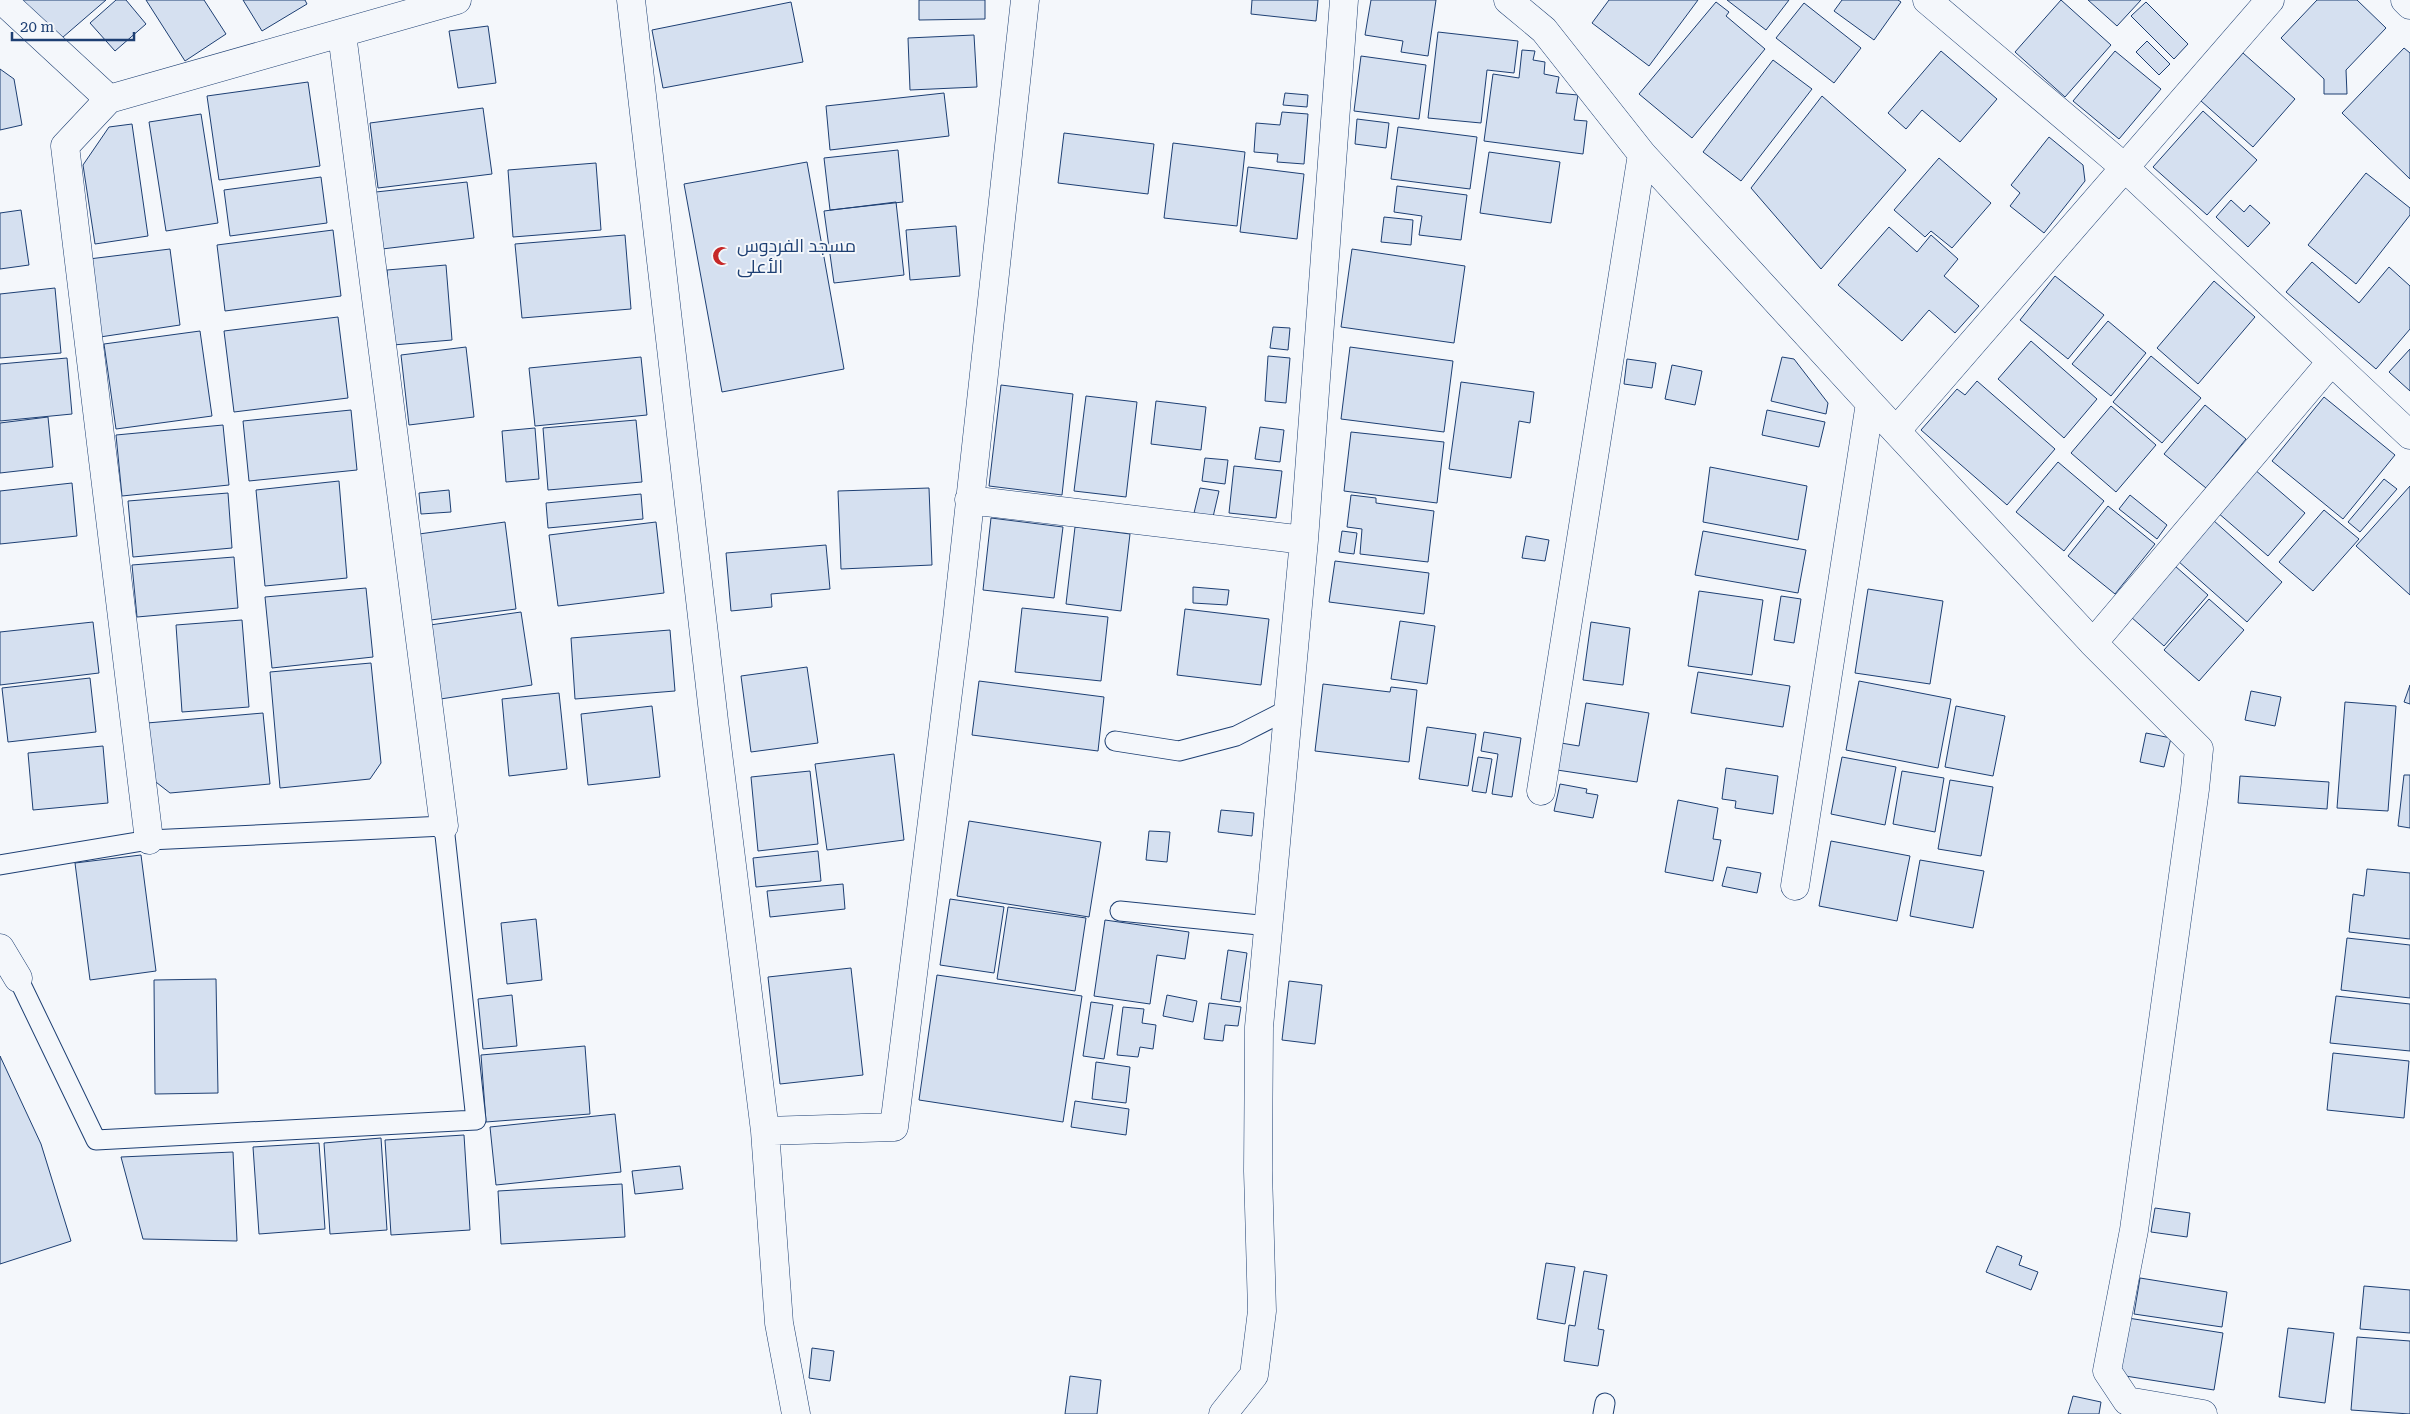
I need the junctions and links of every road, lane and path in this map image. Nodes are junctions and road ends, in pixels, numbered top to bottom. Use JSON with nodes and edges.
{"nodes":[{"id":1,"x":2,"y":0,"type":"edge"},
{"id":2,"x":456,"y":0,"type":"edge"},
{"id":3,"x":631,"y":0,"type":"edge"},
{"id":4,"x":1025,"y":0,"type":"edge"},
{"id":5,"x":1344,"y":0,"type":"edge"},
{"id":6,"x":1508,"y":0,"type":"edge"},
{"id":7,"x":1927,"y":0,"type":"edge"},
{"id":8,"x":2270,"y":0,"type":"edge"},
{"id":9,"x":2405,"y":0,"type":"edge"},
{"id":10,"x":2410,"y":5,"type":"edge"},
{"id":11,"x":342,"y":34,"type":"junction"},
{"id":12,"x":109,"y":100,"type":"junction"},
{"id":13,"x":1642,"y":154,"type":"junction"},
{"id":14,"x":2124,"y":167,"type":"junction"},
{"id":15,"x":2331,"y":362,"type":"junction"},
{"id":16,"x":1870,"y":403,"type":"junction"},
{"id":17,"x":1896,"y":431,"type":"junction"},
{"id":18,"x":2410,"y":435,"type":"edge"},
{"id":19,"x":969,"y":500,"type":"junction"},
{"id":20,"x":1304,"y":540,"type":"junction"},
{"id":21,"x":2093,"y":643,"type":"junction"},
{"id":22,"x":1289,"y":709,"type":"junction"},
{"id":23,"x":1115,"y":741,"type":"dead end"},
{"id":24,"x":1541,"y":791,"type":"dead end"},
{"id":25,"x":444,"y":826,"type":"junction"},
{"id":26,"x":149,"y":840,"type":"junction"},
{"id":27,"x":0,"y":865,"type":"edge"},
{"id":28,"x":1795,"y":886,"type":"dead end"},
{"id":29,"x":1120,"y":911,"type":"dead end"},
{"id":30,"x":1269,"y":926,"type":"junction"},
{"id":31,"x":0,"y":948,"type":"edge"},
{"id":32,"x":18,"y":978,"type":"joint"},
{"id":33,"x":765,"y":1131,"type":"junction"},
{"id":34,"x":796,"y":1414,"type":"edge"},
{"id":35,"x":1223,"y":1414,"type":"edge"},
{"id":36,"x":2203,"y":1414,"type":"edge"}],
"edges":[{"from":1,"to":12,"type":"street"},
{"from":2,"to":11,"type":"street"},
{"from":3,"to":33,"type":"street"},
{"from":4,"to":19,"type":"street"},
{"from":5,"to":20,"type":"street"},
{"from":6,"to":13,"type":"street"},
{"from":7,"to":14,"type":"street"},
{"from":8,"to":14,"type":"street"},
{"from":9,"to":10,"type":"street"},
{"from":11,"to":12,"type":"street"},
{"from":11,"to":25,"type":"street"},
{"from":12,"to":26,"type":"street"},
{"from":13,"to":16,"type":"street"},
{"from":13,"to":24,"type":"street"},
{"from":14,"to":15,"type":"street"},
{"from":14,"to":17,"type":"street"},
{"from":15,"to":18,"type":"street"},
{"from":15,"to":21,"type":"street"},
{"from":16,"to":17,"type":"street"},
{"from":16,"to":28,"type":"street"},
{"from":17,"to":21,"type":"street"},
{"from":19,"to":20,"type":"street"},
{"from":19,"to":33,"type":"street"},
{"from":20,"to":22,"type":"street"},
{"from":21,"to":36,"type":"street"},
{"from":22,"to":23,"type":"lane"},
{"from":22,"to":30,"type":"street"},
{"from":25,"to":26,"type":"lane"},
{"from":25,"to":32,"type":"lane"},
{"from":26,"to":27,"type":"lane"},
{"from":29,"to":30,"type":"lane"},
{"from":30,"to":35,"type":"street"},
{"from":31,"to":32,"type":"street"},
{"from":33,"to":34,"type":"street"}]}
